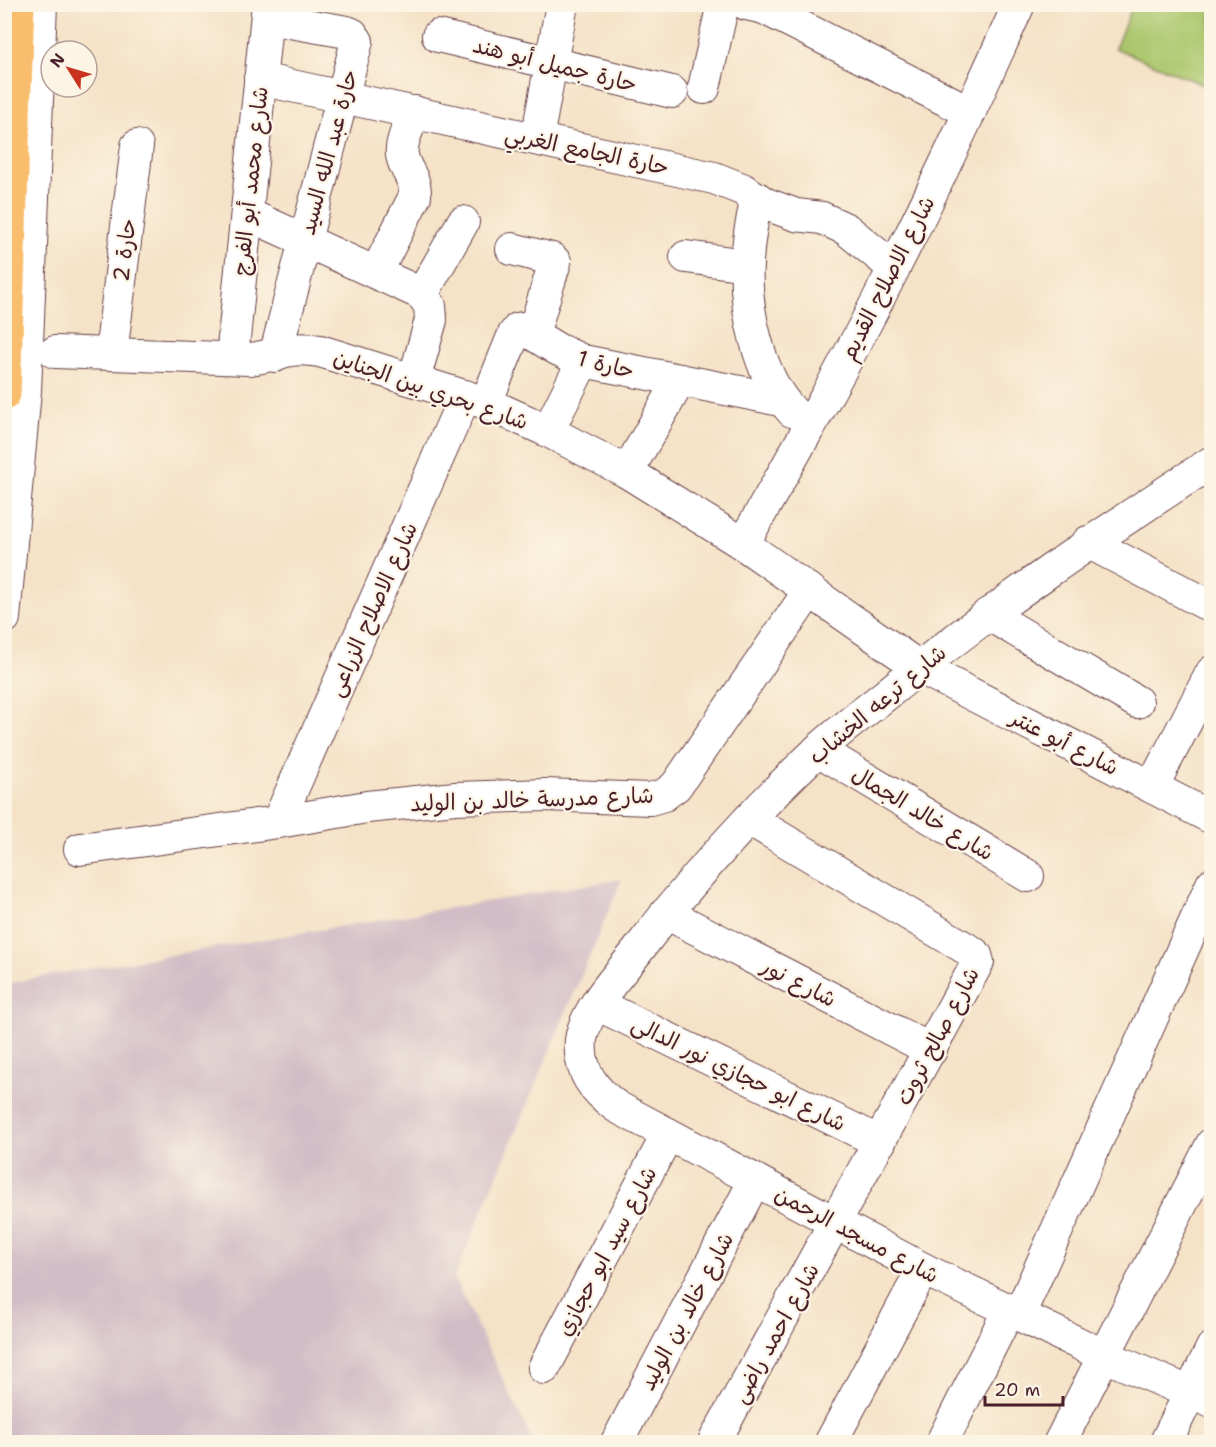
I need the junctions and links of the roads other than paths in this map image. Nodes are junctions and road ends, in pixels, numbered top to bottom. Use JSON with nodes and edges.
{"nodes":[{"id":1,"x":18,"y":4,"type":"edge"},
{"id":2,"x":41,"y":4,"type":"edge"},
{"id":3,"x":562,"y":4,"type":"edge"},
{"id":4,"x":723,"y":4,"type":"edge"},
{"id":5,"x":1019,"y":4,"type":"edge"},
{"id":6,"x":758,"y":6,"type":"edge"},
{"id":7,"x":268,"y":11,"type":"edge"},
{"id":8,"x":438,"y":36,"type":"dead end"},
{"id":9,"x":551,"y":62,"type":"junction"},
{"id":10,"x":261,"y":79,"type":"junction"},
{"id":11,"x":704,"y":88,"type":"dead end"},
{"id":12,"x":672,"y":92,"type":"dead end"},
{"id":13,"x":343,"y":97,"type":"junction"},
{"id":14,"x":415,"y":112,"type":"junction"},
{"id":15,"x":970,"y":112,"type":"junction"},
{"id":16,"x":537,"y":140,"type":"junction"},
{"id":17,"x":137,"y":146,"type":"dead end"},
{"id":18,"x":757,"y":198,"type":"junction"},
{"id":19,"x":247,"y":214,"type":"junction"},
{"id":20,"x":463,"y":222,"type":"dead end"},
{"id":21,"x":305,"y":240,"type":"junction"},
{"id":22,"x":512,"y":249,"type":"dead end"},
{"id":23,"x":686,"y":257,"type":"dead end"},
{"id":24,"x":747,"y":265,"type":"junction"},
{"id":25,"x":894,"y":268,"type":"junction"},
{"id":26,"x":376,"y":273,"type":"junction"},
{"id":27,"x":422,"y":294,"type":"junction"},
{"id":28,"x":533,"y":334,"type":"junction"},
{"id":29,"x":55,"y":352,"type":"dead end"},
{"id":30,"x":111,"y":354,"type":"junction"},
{"id":31,"x":275,"y":356,"type":"junction"},
{"id":32,"x":232,"y":358,"type":"junction"},
{"id":33,"x":583,"y":361,"type":"junction"},
{"id":34,"x":414,"y":380,"type":"junction"},
{"id":35,"x":680,"y":380,"type":"junction"},
{"id":36,"x":4,"y":394,"type":"edge"},
{"id":37,"x":476,"y":400,"type":"junction"},
{"id":38,"x":781,"y":400,"type":"junction"},
{"id":39,"x":809,"y":429,"type":"junction"},
{"id":40,"x":548,"y":431,"type":"junction"},
{"id":41,"x":1212,"y":462,"type":"edge"},
{"id":42,"x":627,"y":472,"type":"junction"},
{"id":43,"x":1088,"y":542,"type":"junction"},
{"id":44,"x":743,"y":544,"type":"junction"},
{"id":45,"x":810,"y":590,"type":"junction"},
{"id":46,"x":1212,"y":607,"type":"edge"},
{"id":47,"x":988,"y":614,"type":"junction"},
{"id":48,"x":4,"y":618,"type":"edge"},
{"id":49,"x":919,"y":667,"type":"junction"},
{"id":50,"x":1212,"y":672,"type":"edge"},
{"id":51,"x":1137,"y":702,"type":"dead end"},
{"id":52,"x":818,"y":750,"type":"junction"},
{"id":53,"x":1152,"y":787,"type":"junction"},
{"id":54,"x":1212,"y":818,"type":"edge"},
{"id":55,"x":749,"y":819,"type":"junction"},
{"id":56,"x":278,"y":822,"type":"junction"},
{"id":57,"x":80,"y":849,"type":"dead end"},
{"id":58,"x":1028,"y":876,"type":"dead end"},
{"id":59,"x":1212,"y":884,"type":"edge"},
{"id":60,"x":666,"y":913,"type":"junction"},
{"id":61,"x":597,"y":1004,"type":"junction"},
{"id":62,"x":931,"y":1050,"type":"junction"},
{"id":63,"x":668,"y":1134,"type":"junction"},
{"id":64,"x":880,"y":1142,"type":"junction"},
{"id":65,"x":1212,"y":1144,"type":"edge"},
{"id":66,"x":755,"y":1180,"type":"junction"},
{"id":67,"x":836,"y":1223,"type":"junction"},
{"id":68,"x":923,"y":1269,"type":"junction"},
{"id":69,"x":1014,"y":1313,"type":"junction"},
{"id":70,"x":1212,"y":1348,"type":"edge"},
{"id":71,"x":1105,"y":1356,"type":"junction"},
{"id":72,"x":544,"y":1368,"type":"dead end"},
{"id":73,"x":1201,"y":1397,"type":"edge"},
{"id":74,"x":617,"y":1443,"type":"edge"},
{"id":75,"x":714,"y":1443,"type":"edge"},
{"id":76,"x":831,"y":1443,"type":"edge"},
{"id":77,"x":942,"y":1443,"type":"edge"},
{"id":78,"x":1060,"y":1443,"type":"edge"},
{"id":79,"x":1166,"y":1443,"type":"edge"}],
"edges":[{"from":1,"to":36,"type":"highway"},
{"from":2,"to":48,"type":"street"},
{"from":3,"to":9,"type":"street"},
{"from":4,"to":11,"type":"street"},
{"from":5,"to":15,"type":"street","name":"شارع الاصلاح القديم"},
{"from":6,"to":15,"type":"street"},
{"from":7,"to":10,"type":"street","name":"شارع محمد أبو الفرج"},
{"from":7,"to":13,"type":"street","name":"حارة عبد الله السيد"},
{"from":8,"to":9,"type":"street","name":"حارة جميل أبو هند"},
{"from":9,"to":12,"type":"street","name":"حارة جميل أبو هند"},
{"from":9,"to":16,"type":"street"},
{"from":10,"to":13,"type":"street","name":"حارة الجامع الغربي"},
{"from":10,"to":19,"type":"street","name":"شارع محمد أبو الفرج"},
{"from":13,"to":14,"type":"street","name":"حارة الجامع الغربي"},
{"from":13,"to":21,"type":"street","name":"حارة عبد الله السيد"},
{"from":14,"to":16,"type":"street","name":"حارة الجامع الغربي"},
{"from":14,"to":26,"type":"street"},
{"from":15,"to":25,"type":"street","name":"شارع الاصلاح القديم"},
{"from":16,"to":18,"type":"street","name":"حارة الجامع الغربي"},
{"from":17,"to":30,"type":"street","name":"حارة 2"},
{"from":18,"to":24,"type":"street"},
{"from":18,"to":25,"type":"street","name":"حارة الجامع الغربي"},
{"from":19,"to":21,"type":"street"},
{"from":19,"to":32,"type":"street","name":"شارع محمد أبو الفرج"},
{"from":20,"to":27,"type":"street"},
{"from":21,"to":26,"type":"street"},
{"from":21,"to":31,"type":"street","name":"حارة عبد الله السيد"},
{"from":22,"to":28,"type":"street"},
{"from":23,"to":24,"type":"street"},
{"from":24,"to":38,"type":"street"},
{"from":25,"to":39,"type":"street","name":"شارع الاصلاح القديم"},
{"from":26,"to":27,"type":"street"},
{"from":27,"to":34,"type":"street"},
{"from":28,"to":33,"type":"street","name":"حارة 1"},
{"from":28,"to":37,"type":"street"},
{"from":29,"to":30,"type":"street","name":"شارع بحري بين الجناين"},
{"from":30,"to":32,"type":"street","name":"شارع بحري بين الجناين"},
{"from":31,"to":32,"type":"street","name":"شارع بحري بين الجناين"},
{"from":31,"to":34,"type":"street","name":"شارع بحري بين الجناين"},
{"from":33,"to":35,"type":"street","name":"حارة 1"},
{"from":33,"to":40,"type":"street"},
{"from":34,"to":37,"type":"street","name":"شارع بحري بين الجناين"},
{"from":35,"to":38,"type":"street","name":"حارة 1"},
{"from":35,"to":42,"type":"street"},
{"from":37,"to":40,"type":"street","name":"شارع بحري بين الجناين"},
{"from":37,"to":56,"type":"street","name":"شارع الاصلاح الزراعى"},
{"from":38,"to":39,"type":"street"},
{"from":39,"to":44,"type":"street","name":"شارع الاصلاح القديم"},
{"from":40,"to":42,"type":"street","name":"شارع بحري بين الجناين"},
{"from":41,"to":43,"type":"street","name":"شارع ترعه الخشاب"},
{"from":42,"to":44,"type":"street","name":"شارع بحري بين الجناين"},
{"from":43,"to":46,"type":"street"},
{"from":43,"to":47,"type":"street","name":"شارع ترعه الخشاب"},
{"from":44,"to":45,"type":"street","name":"شارع بحري بين الجناين"},
{"from":45,"to":49,"type":"street","name":"شارع بحري بين الجناين"},
{"from":45,"to":56,"type":"street","name":"شارع مدرسة خالد بن الوليد"},
{"from":47,"to":49,"type":"street","name":"شارع ترعه الخشاب"},
{"from":47,"to":51,"type":"street"},
{"from":49,"to":52,"type":"street","name":"شارع ترعه الخشاب"},
{"from":49,"to":53,"type":"street","name":"شارع أبو عنتر"},
{"from":50,"to":53,"type":"street"},
{"from":52,"to":55,"type":"street","name":"شارع ترعه الخشاب"},
{"from":52,"to":58,"type":"street","name":"شارع خالد الجمال"},
{"from":53,"to":54,"type":"street","name":"شارع أبو عنتر"},
{"from":55,"to":60,"type":"street","name":"شارع ترعه الخشاب"},
{"from":55,"to":62,"type":"street","name":"شارع صالح ثروت"},
{"from":56,"to":57,"type":"street","name":"شارع مدرسة خالد بن الوليد"},
{"from":59,"to":69,"type":"street"},
{"from":60,"to":61,"type":"street","name":"شارع ترعه الخشاب"},
{"from":60,"to":62,"type":"street","name":"شارع نور"},
{"from":61,"to":63,"type":"street","name":"شارع مسجد الرحمن"},
{"from":61,"to":64,"type":"street","name":"شارع ابو حجازي نور الدالى"},
{"from":62,"to":64,"type":"street","name":"شارع صالح ثروت"},
{"from":63,"to":66,"type":"street","name":"شارع مسجد الرحمن"},
{"from":63,"to":72,"type":"street","name":"شارع سيد ابو حجازي"},
{"from":64,"to":67,"type":"street","name":"شارع صالح ثروت"},
{"from":65,"to":71,"type":"street"},
{"from":66,"to":67,"type":"street","name":"شارع مسجد الرحمن"},
{"from":66,"to":74,"type":"street","name":"شارع خالد بن الوليد"},
{"from":67,"to":68,"type":"street","name":"شارع مسجد الرحمن"},
{"from":67,"to":75,"type":"street","name":"شارع احمد راضى"},
{"from":68,"to":69,"type":"street","name":"شارع مسجد الرحمن"},
{"from":68,"to":76,"type":"street"},
{"from":69,"to":71,"type":"street","name":"شارع مسجد الرحمن"},
{"from":69,"to":77,"type":"street"},
{"from":70,"to":73,"type":"street"},
{"from":71,"to":73,"type":"street","name":"شارع مسجد الرحمن"},
{"from":71,"to":78,"type":"street"},
{"from":73,"to":79,"type":"street"}]}
